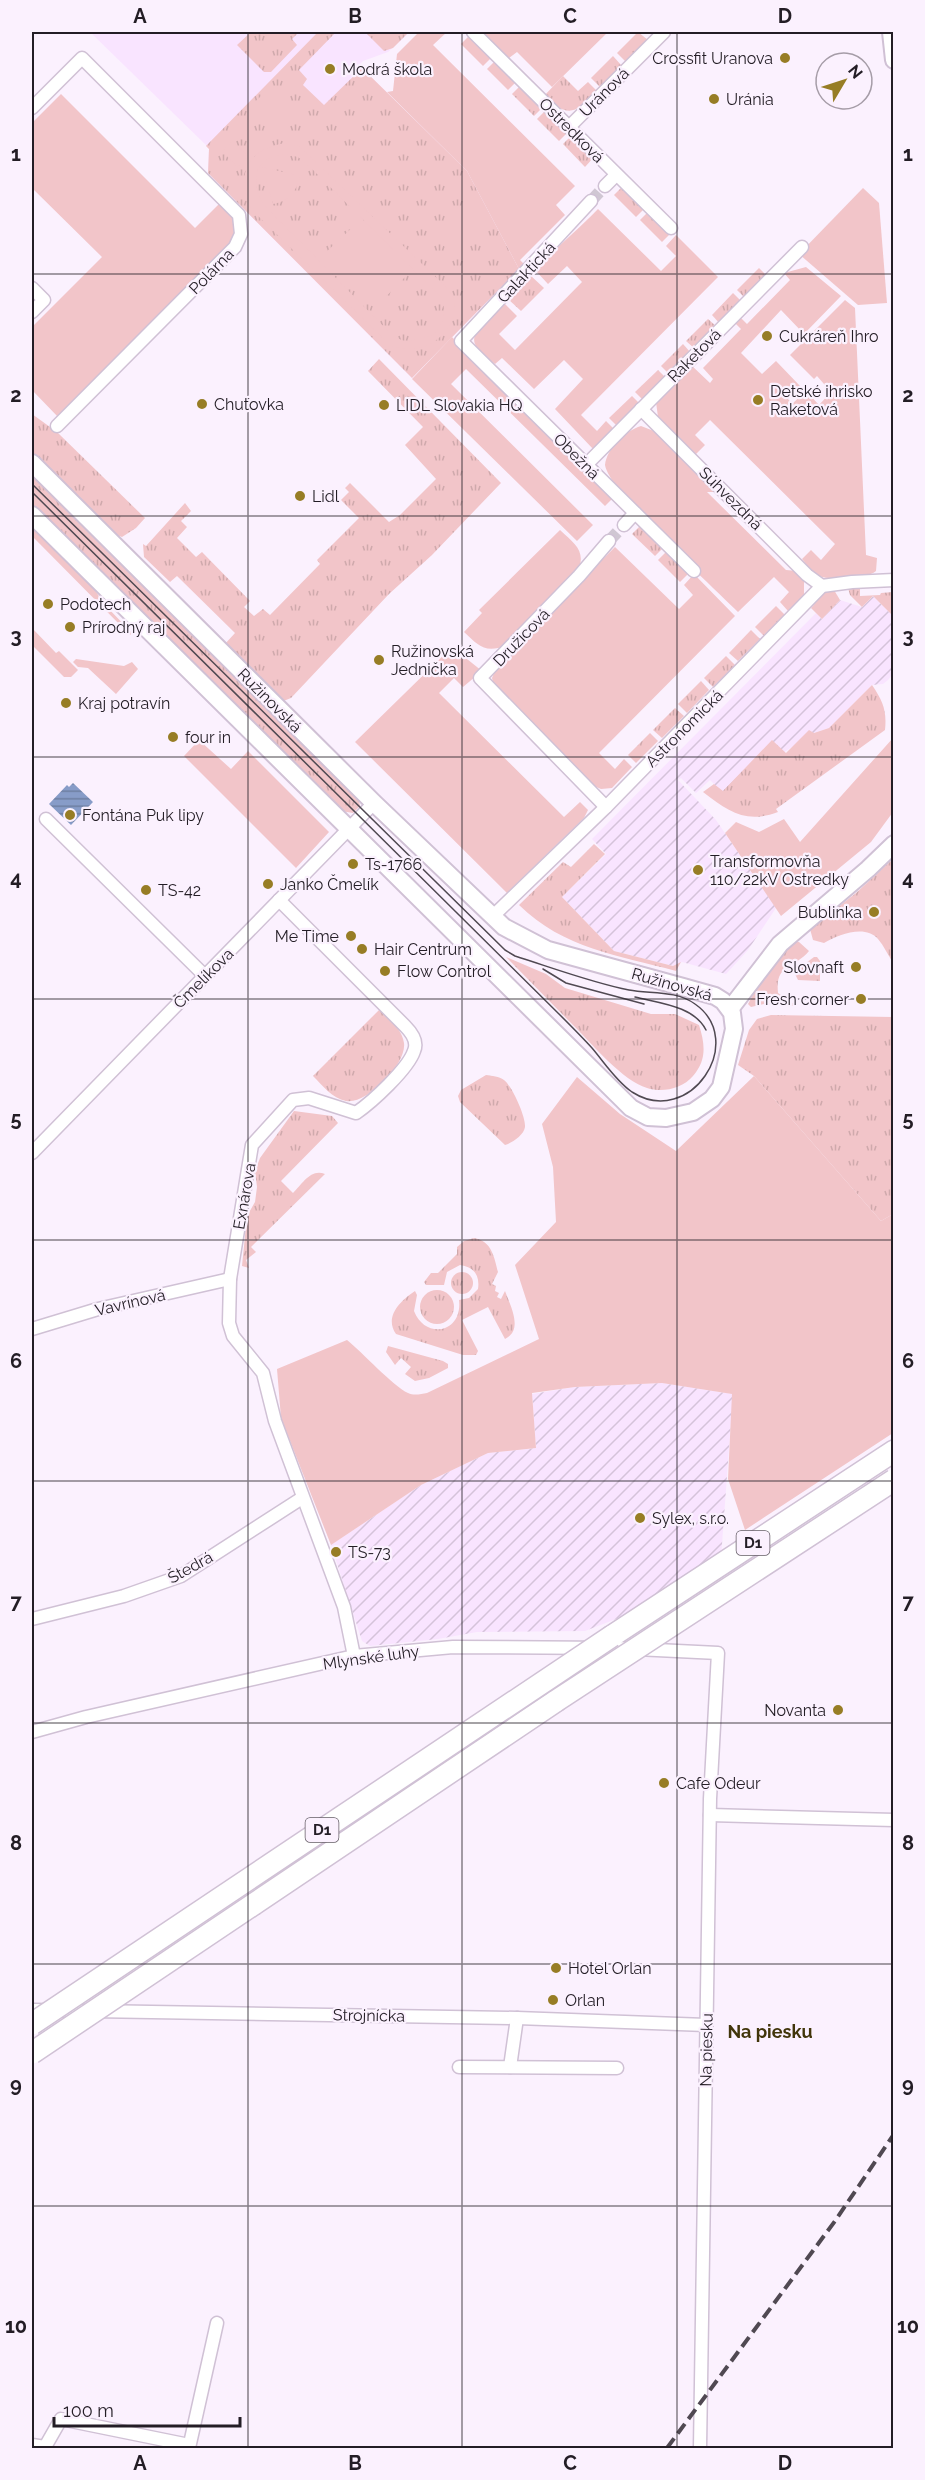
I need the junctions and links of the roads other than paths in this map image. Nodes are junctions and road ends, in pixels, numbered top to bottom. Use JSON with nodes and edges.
{"nodes":[{"id":1,"x":473,"y":32,"type":"edge"},
{"id":2,"x":664,"y":32,"type":"edge"},
{"id":3,"x":891,"y":32,"type":"edge"},
{"id":4,"x":894,"y":60,"type":"edge"},
{"id":5,"x":32,"y":108,"type":"edge"},
{"id":6,"x":569,"y":127,"type":"junction"},
{"id":7,"x":616,"y":175,"type":"junction"},
{"id":8,"x":605,"y":186,"type":"tunnel mouth"},
{"id":9,"x":591,"y":201,"type":"tunnel mouth"},
{"id":10,"x":671,"y":228,"type":"dead end"},
{"id":11,"x":802,"y":247,"type":"dead end"},
{"id":12,"x":32,"y":288,"type":"edge"},
{"id":13,"x":32,"y":312,"type":"edge"},
{"id":14,"x":461,"y":341,"type":"joint"},
{"id":15,"x":640,"y":409,"type":"junction"},
{"id":16,"x":57,"y":426,"type":"dead end"},
{"id":17,"x":32,"y":463,"type":"edge"},
{"id":18,"x":586,"y":465,"type":"junction"},
{"id":19,"x":635,"y":513,"type":"junction"},
{"id":20,"x":32,"y":514,"type":"edge"},
{"id":21,"x":624,"y":525,"type":"tunnel mouth"},
{"id":22,"x":609,"y":541,"type":"tunnel mouth"},
{"id":23,"x":694,"y":571,"type":"dead end"},
{"id":24,"x":894,"y":580,"type":"edge"},
{"id":25,"x":822,"y":586,"type":"junction"},
{"id":26,"x":374,"y":803,"type":"junction"},
{"id":27,"x":606,"y":807,"type":"junction"},
{"id":28,"x":46,"y":819,"type":"dead end"},
{"id":29,"x":350,"y":829,"type":"junction"},
{"id":30,"x":894,"y":844,"type":"edge"},
{"id":31,"x":279,"y":900,"type":"junction"},
{"id":32,"x":492,"y":917,"type":"junction"},
{"id":33,"x":205,"y":976,"type":"junction"},
{"id":34,"x":730,"y":1009,"type":"junction"},
{"id":35,"x":32,"y":1153,"type":"edge"},
{"id":36,"x":230,"y":1279,"type":"junction"},
{"id":37,"x":32,"y":1329,"type":"edge"},
{"id":38,"x":894,"y":1451,"type":"edge"},
{"id":39,"x":894,"y":1480,"type":"edge"},
{"id":40,"x":302,"y":1498,"type":"junction"},
{"id":41,"x":32,"y":1620,"type":"edge"},
{"id":42,"x":718,"y":1653,"type":"joint"},
{"id":43,"x":354,"y":1656,"type":"junction"},
{"id":44,"x":32,"y":1732,"type":"edge"},
{"id":45,"x":710,"y":1815,"type":"junction"},
{"id":46,"x":894,"y":1820,"type":"edge"},
{"id":47,"x":32,"y":2010,"type":"edge"},
{"id":48,"x":517,"y":2018,"type":"junction"},
{"id":49,"x":32,"y":2024,"type":"edge"},
{"id":50,"x":706,"y":2025,"type":"junction"},
{"id":51,"x":32,"y":2053,"type":"edge"},
{"id":52,"x":459,"y":2067,"type":"dead end"},
{"id":53,"x":510,"y":2067,"type":"junction"},
{"id":54,"x":617,"y":2068,"type":"dead end"},
{"id":55,"x":217,"y":2323,"type":"dead end"},
{"id":56,"x":32,"y":2445,"type":"edge"},
{"id":57,"x":189,"y":2447,"type":"edge"},
{"id":58,"x":700,"y":2448,"type":"edge"}],
"edges":[{"from":1,"to":6,"type":"street","name":"Ostredková"},
{"from":2,"to":6,"type":"street","name":"Uránová"},
{"from":3,"to":4,"type":"street"},
{"from":5,"to":16,"type":"street","name":"Polárna"},
{"from":6,"to":7,"type":"street","name":"Ostredková"},
{"from":7,"to":8,"type":"street"},
{"from":7,"to":10,"type":"street","name":"Ostredková"},
{"from":9,"to":14,"type":"street","name":"Galaktická"},
{"from":11,"to":15,"type":"street","name":"Raketová"},
{"from":12,"to":13,"type":"street"},
{"from":14,"to":18,"type":"street","name":"Obežná"},
{"from":15,"to":18,"type":"street","name":"Raketová"},
{"from":15,"to":25,"type":"street","name":"Súhvezdná"},
{"from":17,"to":26,"type":"street","name":"Ružinovská"},
{"from":18,"to":19,"type":"street","name":"Obežná"},
{"from":19,"to":21,"type":"street"},
{"from":19,"to":23,"type":"street","name":"Obežná"},
{"from":20,"to":29,"type":"street","name":"Ružinovská"},
{"from":22,"to":27,"type":"street","name":"Družicová"},
{"from":24,"to":25,"type":"street"},
{"from":25,"to":27,"type":"street","name":"Astronomická"},
{"from":26,"to":29,"type":"street","name":"Čmelíkova"},
{"from":26,"to":32,"type":"street","name":"Ružinovská"},
{"from":27,"to":32,"type":"street","name":"Astronomická"},
{"from":28,"to":33,"type":"street"},
{"from":29,"to":31,"type":"street","name":"Čmelíkova"},
{"from":29,"to":34,"type":"street","name":"Ružinovská"},
{"from":30,"to":34,"type":"street"},
{"from":31,"to":33,"type":"street","name":"Čmelíkova"},
{"from":31,"to":36,"type":"street","name":"Exnárova"},
{"from":32,"to":34,"type":"street","name":"Ružinovská"},
{"from":33,"to":35,"type":"street","name":"Čmelíkova"},
{"from":36,"to":37,"type":"street","name":"Vavrínová"},
{"from":36,"to":40,"type":"street"},
{"from":38,"to":49,"type":"highway","number":"D1","bridge":true},
{"from":39,"to":51,"type":"highway","number":"D1","bridge":true},
{"from":40,"to":41,"type":"street","name":"Štedrá"},
{"from":40,"to":43,"type":"street"},
{"from":42,"to":43,"type":"street","name":"Mlynské luhy"},
{"from":42,"to":45,"type":"street","name":"Na piesku"},
{"from":43,"to":44,"type":"street","name":"Mlynské luhy"},
{"from":45,"to":46,"type":"street"},
{"from":45,"to":50,"type":"street","name":"Na piesku"},
{"from":47,"to":48,"type":"street","name":"Strojnícka"},
{"from":48,"to":50,"type":"street","name":"Strojnícka"},
{"from":48,"to":53,"type":"street"},
{"from":50,"to":58,"type":"street","name":"Na piesku"},
{"from":52,"to":53,"type":"street"},
{"from":53,"to":54,"type":"street"},
{"from":55,"to":57,"type":"street"},
{"from":56,"to":57,"type":"street"}]}
